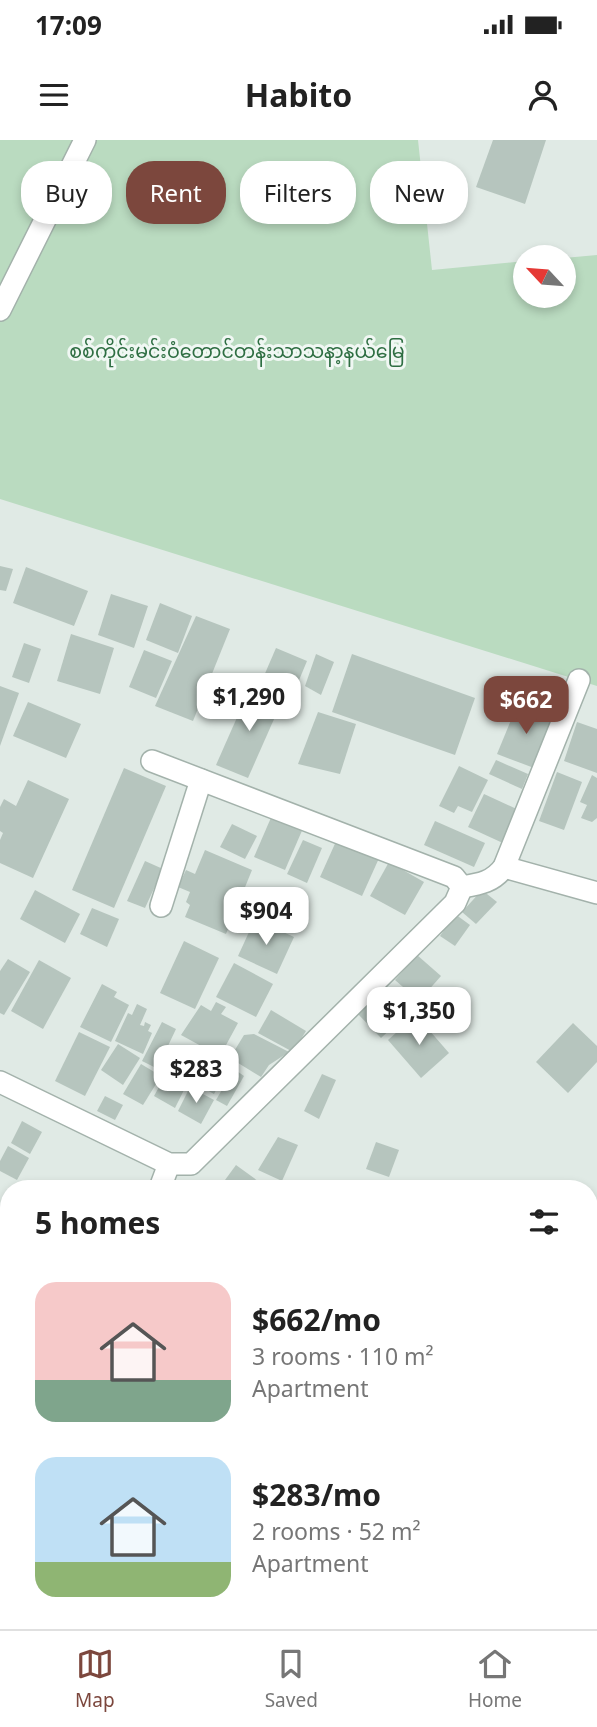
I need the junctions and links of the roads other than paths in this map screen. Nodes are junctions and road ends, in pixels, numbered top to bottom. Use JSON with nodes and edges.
{"nodes":[{"id":1,"x":85,"y":140,"type":"edge"},
{"id":2,"x":0,"y":310,"type":"edge"},
{"id":3,"x":579,"y":680,"type":"dead end"},
{"id":4,"x":152,"y":761,"type":"dead end"},
{"id":5,"x":201,"y":780,"type":"junction"},
{"id":6,"x":504,"y":867,"type":"junction"},
{"id":7,"x":462,"y":887,"type":"junction"},
{"id":8,"x":597,"y":893,"type":"edge"},
{"id":9,"x":162,"y":906,"type":"dead end"},
{"id":10,"x":0,"y":1082,"type":"edge"},
{"id":11,"x":169,"y":1164,"type":"junction"},
{"id":12,"x":163,"y":1180,"type":"edge"}],
"edges":[{"from":1,"to":2,"type":"street"},
{"from":3,"to":6,"type":"street"},
{"from":4,"to":5,"type":"street"},
{"from":5,"to":7,"type":"street"},
{"from":5,"to":9,"type":"street"},
{"from":6,"to":7,"type":"street"},
{"from":6,"to":8,"type":"street"},
{"from":7,"to":11,"type":"street"},
{"from":10,"to":11,"type":"street"},
{"from":11,"to":12,"type":"street"}]}
